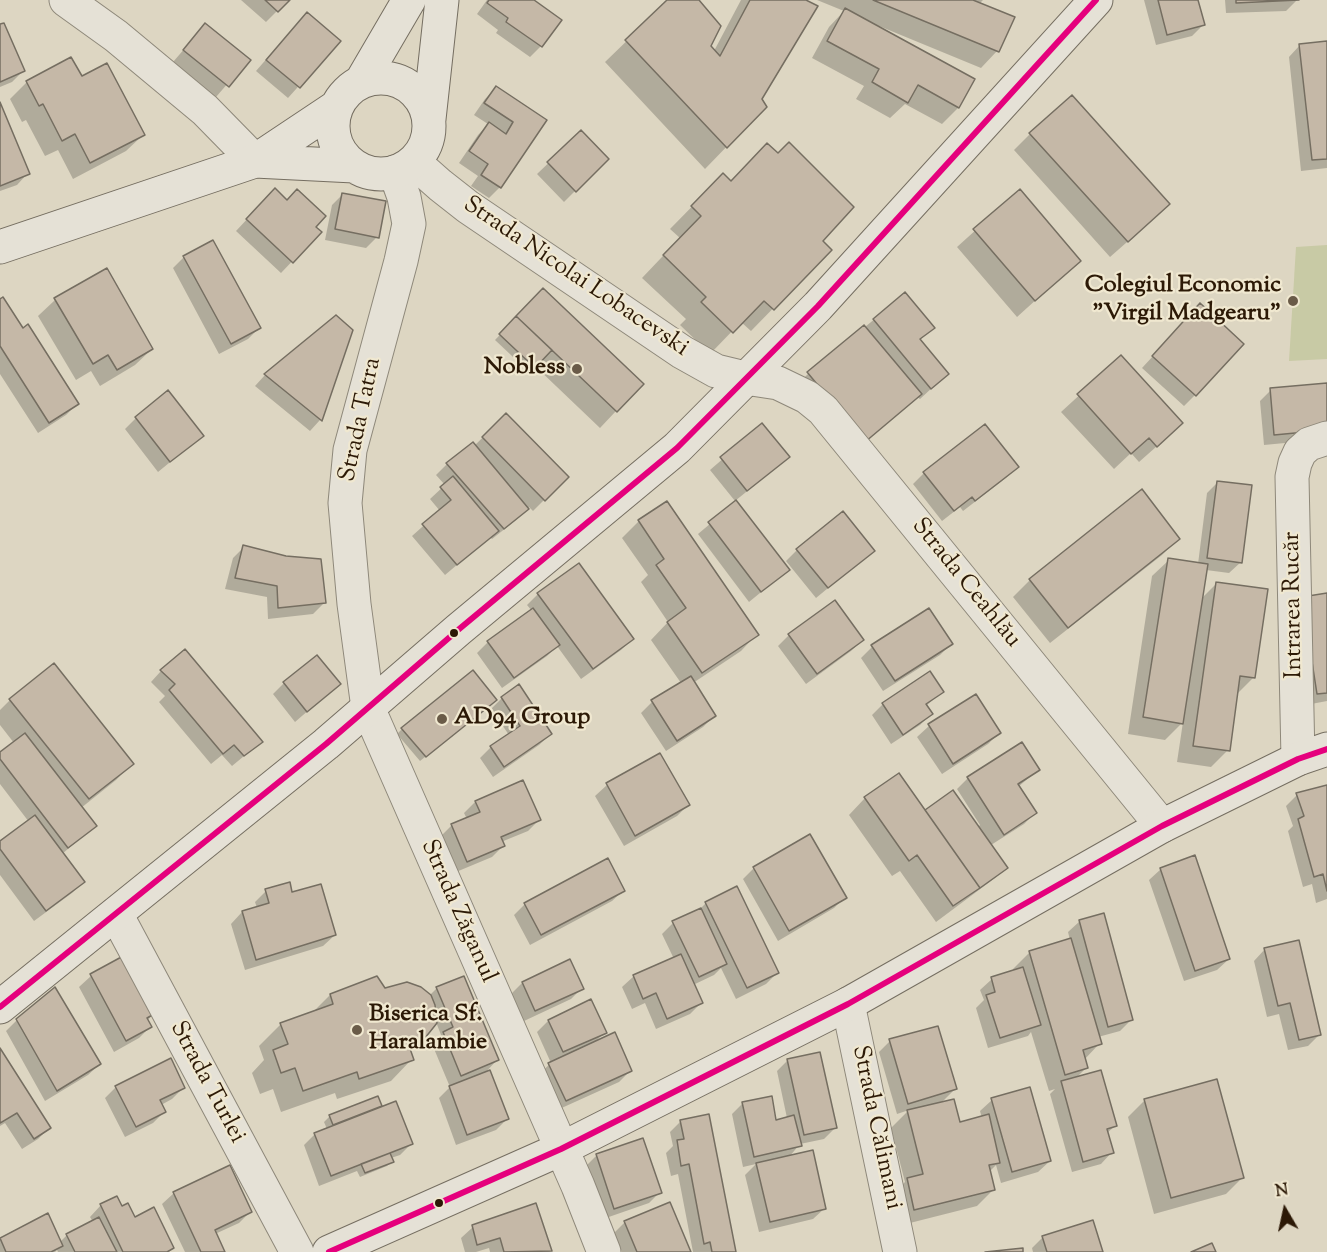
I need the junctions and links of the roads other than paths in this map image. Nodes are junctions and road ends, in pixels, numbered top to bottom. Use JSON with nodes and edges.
{"nodes":[{"id":1,"x":66,"y":0,"type":"edge"},
{"id":2,"x":409,"y":0,"type":"edge"},
{"id":3,"x":442,"y":0,"type":"edge"},
{"id":4,"x":1096,"y":0,"type":"edge"},
{"id":5,"x":361,"y":82,"type":"junction"},
{"id":6,"x":336,"y":107,"type":"junction"},
{"id":7,"x":429,"y":119,"type":"junction"},
{"id":8,"x":255,"y":160,"type":"junction"},
{"id":9,"x":354,"y":166,"type":"junction"},
{"id":10,"x":405,"y":167,"type":"junction"},
{"id":11,"x":0,"y":247,"type":"edge"},
{"id":12,"x":745,"y":378,"type":"junction"},
{"id":13,"x":1314,"y":445,"type":"edge"},
{"id":14,"x":368,"y":708,"type":"junction"},
{"id":15,"x":1312,"y":754,"type":"edge"},
{"id":16,"x":1162,"y":826,"type":"junction"},
{"id":17,"x":116,"y":914,"type":"junction"},
{"id":18,"x":848,"y":1004,"type":"junction"},
{"id":19,"x":0,"y":1006,"type":"edge"},
{"id":20,"x":561,"y":1149,"type":"junction"},
{"id":21,"x":297,"y":1252,"type":"edge"},
{"id":22,"x":329,"y":1252,"type":"edge"},
{"id":23,"x":604,"y":1252,"type":"edge"},
{"id":24,"x":900,"y":1252,"type":"edge"}],
"edges":[{"from":1,"to":8,"type":"street"},
{"from":2,"to":5,"type":"street"},
{"from":3,"to":7,"type":"street"},
{"from":4,"to":12,"type":"street"},
{"from":5,"to":6,"type":"street"},
{"from":5,"to":7,"type":"street"},
{"from":6,"to":8,"type":"street"},
{"from":6,"to":9,"type":"street"},
{"from":7,"to":10,"type":"street"},
{"from":8,"to":9,"type":"street"},
{"from":8,"to":11,"type":"street"},
{"from":9,"to":10,"type":"street"},
{"from":10,"to":12,"type":"street","name":"Strada Nicolai Lobacevski"},
{"from":10,"to":14,"type":"street","name":"Strada Tatra"},
{"from":12,"to":14,"type":"street"},
{"from":12,"to":16,"type":"street","name":"Strada Ceahlău"},
{"from":13,"to":15,"type":"street","name":"Intrarea Rucăr"},
{"from":14,"to":17,"type":"street"},
{"from":14,"to":20,"type":"street","name":"Strada Zăganul"},
{"from":15,"to":16,"type":"street"},
{"from":16,"to":18,"type":"street"},
{"from":17,"to":19,"type":"street"},
{"from":17,"to":21,"type":"street","name":"Strada Turlei"},
{"from":18,"to":20,"type":"street"},
{"from":18,"to":24,"type":"street","name":"Strada Călimani"},
{"from":20,"to":22,"type":"street"},
{"from":20,"to":23,"type":"street","name":"Strada Zăganul"}]}
